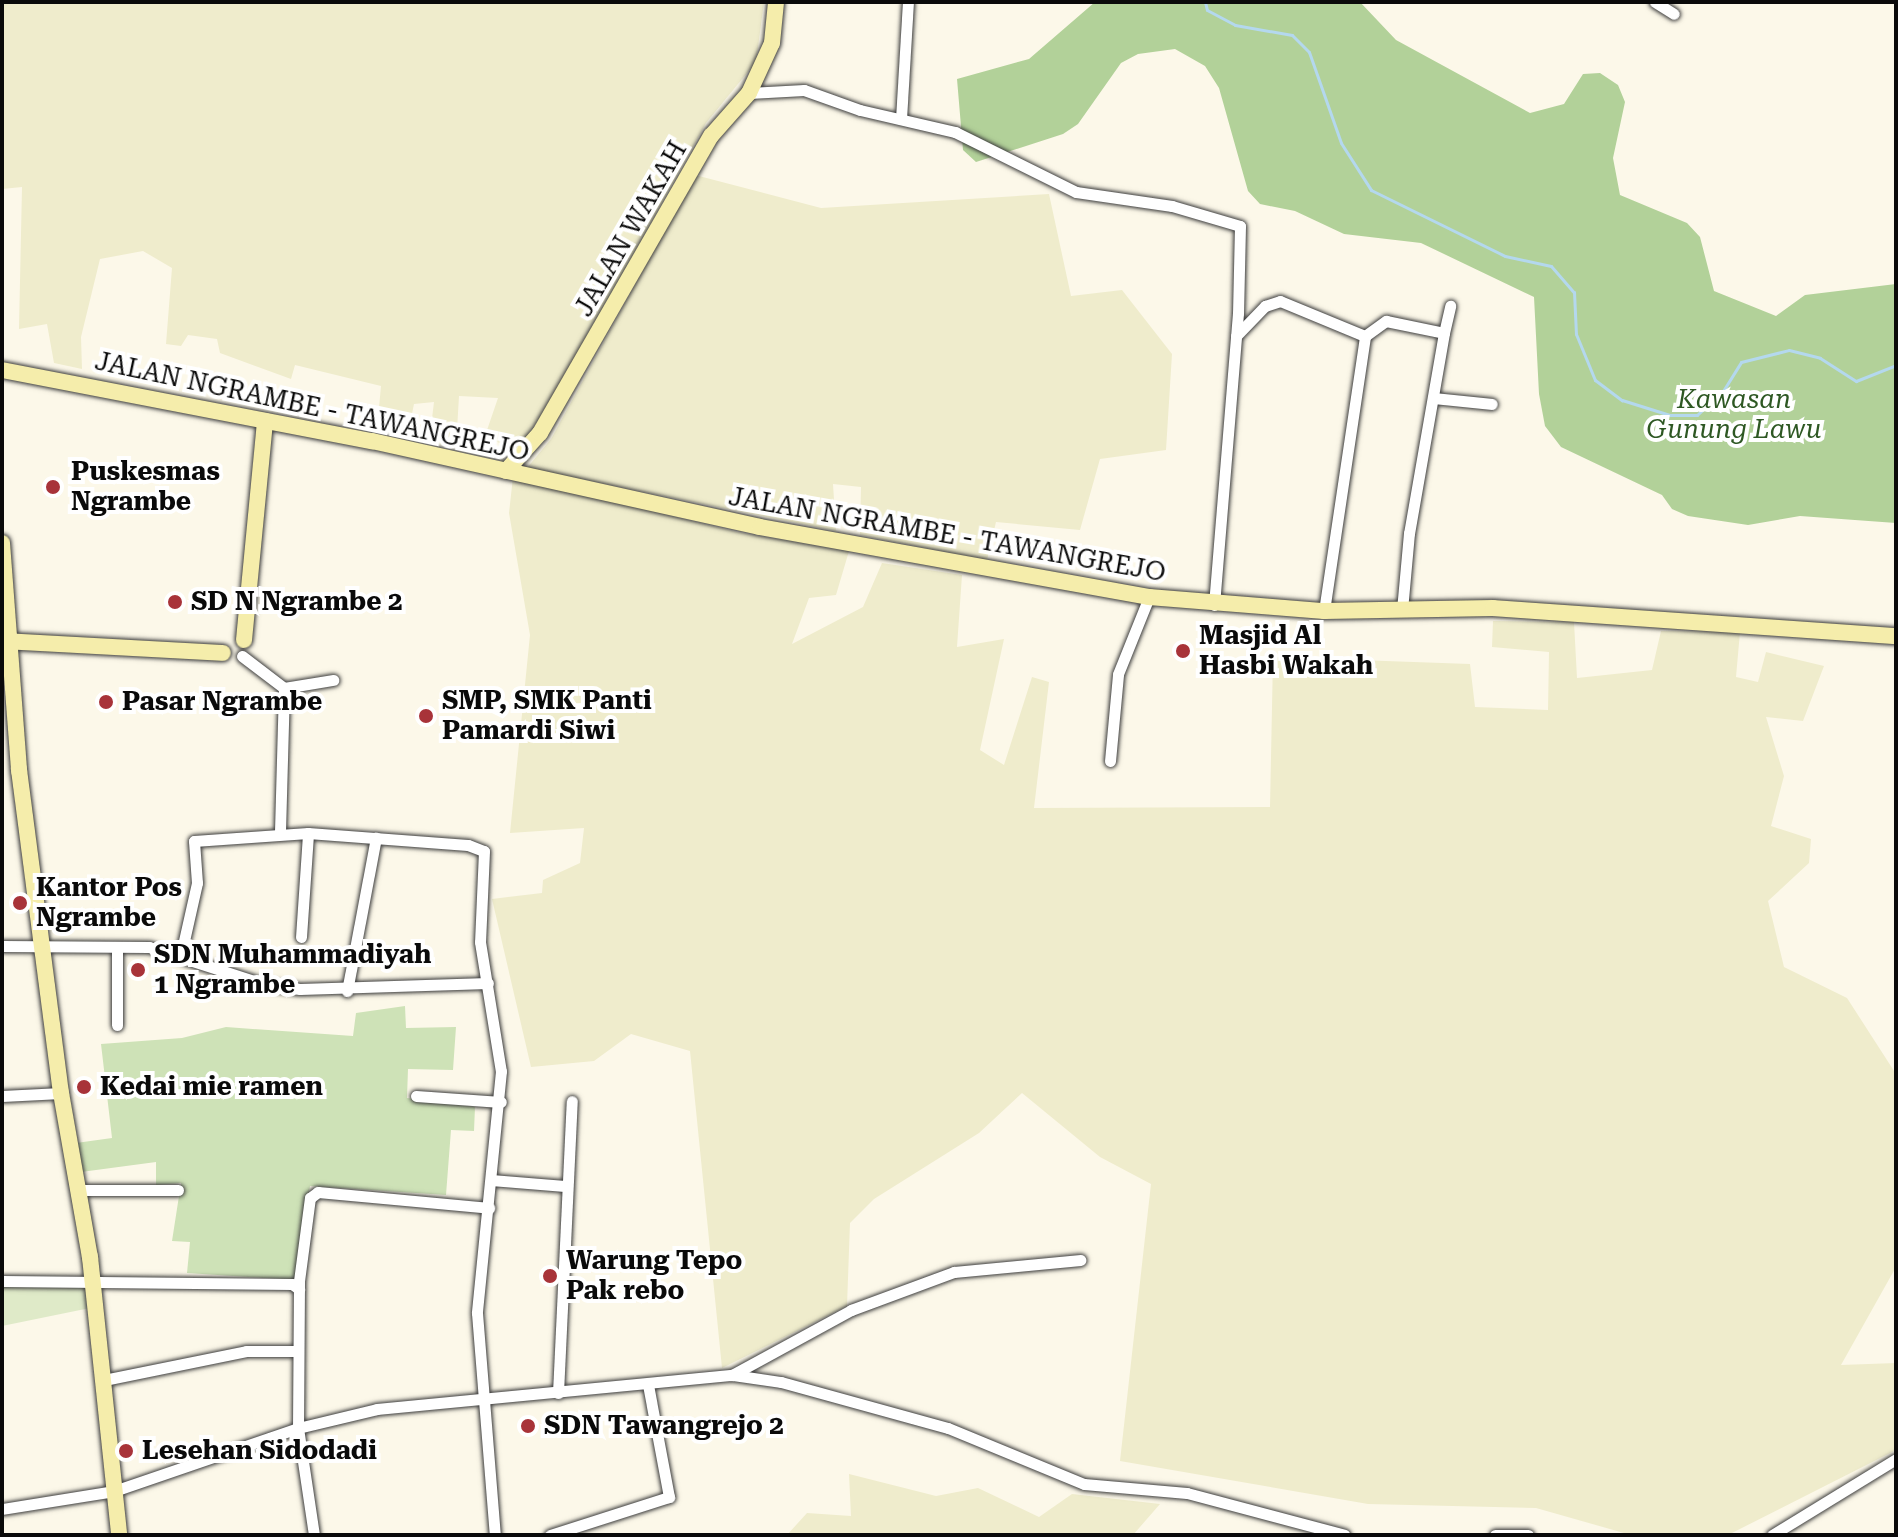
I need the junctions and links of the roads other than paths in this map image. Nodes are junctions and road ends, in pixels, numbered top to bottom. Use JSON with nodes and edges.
{"nodes":[{"id":1,"x":776,"y":2,"type":"edge"},
{"id":2,"x":908,"y":2,"type":"edge"},
{"id":3,"x":1655,"y":2,"type":"edge"},
{"id":4,"x":1674,"y":14,"type":"dead end"},
{"id":5,"x":749,"y":93,"type":"junction"},
{"id":6,"x":901,"y":119,"type":"junction"},
{"id":7,"x":1450,"y":306,"type":"dead end"},
{"id":8,"x":1444,"y":333,"type":"junction"},
{"id":9,"x":1235,"y":336,"type":"junction"},
{"id":10,"x":1365,"y":336,"type":"junction"},
{"id":11,"x":2,"y":370,"type":"edge"},
{"id":12,"x":1434,"y":398,"type":"junction"},
{"id":13,"x":1492,"y":404,"type":"dead end"},
{"id":14,"x":265,"y":421,"type":"junction"},
{"id":15,"x":506,"y":471,"type":"junction"},
{"id":16,"x":2,"y":543,"type":"edge"},
{"id":17,"x":1149,"y":597,"type":"junction"},
{"id":18,"x":1214,"y":605,"type":"junction"},
{"id":19,"x":2,"y":609,"type":"edge"},
{"id":20,"x":1402,"y":610,"type":"junction"},
{"id":21,"x":1324,"y":611,"type":"junction"},
{"id":22,"x":1896,"y":636,"type":"edge"},
{"id":23,"x":6,"y":641,"type":"edge"},
{"id":24,"x":243,"y":648,"type":"junction"},
{"id":25,"x":223,"y":653,"type":"joint"},
{"id":26,"x":333,"y":680,"type":"dead end"},
{"id":27,"x":284,"y":688,"type":"junction"},
{"id":28,"x":1110,"y":761,"type":"dead end"},
{"id":29,"x":280,"y":833,"type":"junction"},
{"id":30,"x":308,"y":833,"type":"junction"},
{"id":31,"x":376,"y":838,"type":"junction"},
{"id":32,"x":301,"y":937,"type":"dead end"},
{"id":33,"x":2,"y":946,"type":"edge"},
{"id":34,"x":117,"y":947,"type":"junction"},
{"id":35,"x":43,"y":948,"type":"junction"},
{"id":36,"x":181,"y":954,"type":"junction"},
{"id":37,"x":488,"y":983,"type":"junction"},
{"id":38,"x":347,"y":991,"type":"junction"},
{"id":39,"x":117,"y":1025,"type":"dead end"},
{"id":40,"x":61,"y":1093,"type":"junction"},
{"id":41,"x":2,"y":1096,"type":"edge"},
{"id":42,"x":416,"y":1096,"type":"dead end"},
{"id":43,"x":572,"y":1101,"type":"dead end"},
{"id":44,"x":501,"y":1102,"type":"junction"},
{"id":45,"x":491,"y":1180,"type":"junction"},
{"id":46,"x":565,"y":1186,"type":"junction"},
{"id":47,"x":78,"y":1190,"type":"junction"},
{"id":48,"x":178,"y":1190,"type":"dead end"},
{"id":49,"x":489,"y":1208,"type":"junction"},
{"id":50,"x":1080,"y":1260,"type":"dead end"},
{"id":51,"x":93,"y":1280,"type":"junction"},
{"id":52,"x":2,"y":1281,"type":"edge"},
{"id":53,"x":299,"y":1289,"type":"junction"},
{"id":54,"x":298,"y":1351,"type":"junction"},
{"id":55,"x":732,"y":1375,"type":"junction"},
{"id":56,"x":104,"y":1380,"type":"junction"},
{"id":57,"x":648,"y":1385,"type":"junction"},
{"id":58,"x":558,"y":1393,"type":"junction"},
{"id":59,"x":485,"y":1398,"type":"junction"},
{"id":60,"x":298,"y":1428,"type":"junction"},
{"id":61,"x":1896,"y":1459,"type":"edge"},
{"id":62,"x":114,"y":1491,"type":"junction"},
{"id":63,"x":2,"y":1509,"type":"edge"},
{"id":64,"x":119,"y":1535,"type":"edge"},
{"id":65,"x":314,"y":1535,"type":"edge"},
{"id":66,"x":495,"y":1535,"type":"edge"},
{"id":67,"x":550,"y":1535,"type":"edge"},
{"id":68,"x":1345,"y":1535,"type":"edge"},
{"id":69,"x":1495,"y":1535,"type":"edge"},
{"id":70,"x":1528,"y":1535,"type":"edge"},
{"id":71,"x":1772,"y":1535,"type":"edge"}],
"edges":[{"from":1,"to":5,"type":"main road","name":"JALAN WAKAH"},
{"from":2,"to":6,"type":"street"},
{"from":3,"to":4,"type":"street"},
{"from":5,"to":6,"type":"street"},
{"from":5,"to":15,"type":"main road","name":"JALAN WAKAH"},
{"from":6,"to":9,"type":"street"},
{"from":7,"to":8,"type":"street"},
{"from":8,"to":10,"type":"street"},
{"from":8,"to":12,"type":"street"},
{"from":9,"to":10,"type":"street"},
{"from":9,"to":18,"type":"street"},
{"from":10,"to":21,"type":"street"},
{"from":11,"to":14,"type":"main road","name":"JALAN NGRAMBE - TAWANGREJO"},
{"from":12,"to":13,"type":"street"},
{"from":12,"to":20,"type":"street"},
{"from":14,"to":15,"type":"main road","name":"JALAN NGRAMBE - TAWANGREJO"},
{"from":14,"to":24,"type":"main road"},
{"from":15,"to":17,"type":"main road","name":"JALAN NGRAMBE - TAWANGREJO"},
{"from":16,"to":23,"type":"main road"},
{"from":17,"to":18,"type":"main road","name":"JALAN NGRAMBE - TAWANGREJO"},
{"from":17,"to":28,"type":"street"},
{"from":18,"to":21,"type":"main road","name":"JALAN NGRAMBE - TAWANGREJO"},
{"from":19,"to":23,"type":"main road"},
{"from":20,"to":21,"type":"main road","name":"JALAN NGRAMBE - TAWANGREJO"},
{"from":20,"to":22,"type":"main road","name":"JALAN NGRAMBE - TAWANGREJO"},
{"from":23,"to":25,"type":"main road"},
{"from":23,"to":35,"type":"main road"},
{"from":24,"to":25,"type":"street"},
{"from":24,"to":27,"type":"street"},
{"from":26,"to":27,"type":"street"},
{"from":27,"to":29,"type":"street"},
{"from":29,"to":30,"type":"street"},
{"from":29,"to":36,"type":"street"},
{"from":30,"to":31,"type":"street"},
{"from":30,"to":32,"type":"street"},
{"from":31,"to":37,"type":"street"},
{"from":31,"to":38,"type":"street"},
{"from":33,"to":35,"type":"street"},
{"from":34,"to":35,"type":"street"},
{"from":34,"to":36,"type":"street"},
{"from":34,"to":39,"type":"street"},
{"from":35,"to":40,"type":"main road"},
{"from":36,"to":38,"type":"street"},
{"from":37,"to":38,"type":"street"},
{"from":37,"to":44,"type":"street"},
{"from":40,"to":41,"type":"street"},
{"from":40,"to":47,"type":"main road"},
{"from":42,"to":44,"type":"street"},
{"from":43,"to":46,"type":"street"},
{"from":44,"to":45,"type":"street"},
{"from":45,"to":46,"type":"street"},
{"from":45,"to":49,"type":"street"},
{"from":46,"to":58,"type":"street"},
{"from":47,"to":48,"type":"street"},
{"from":47,"to":51,"type":"main road"},
{"from":49,"to":53,"type":"street"},
{"from":49,"to":59,"type":"street"},
{"from":50,"to":55,"type":"street"},
{"from":51,"to":52,"type":"street"},
{"from":51,"to":53,"type":"street"},
{"from":51,"to":56,"type":"main road"},
{"from":53,"to":54,"type":"street"},
{"from":54,"to":56,"type":"street"},
{"from":54,"to":60,"type":"street"},
{"from":55,"to":57,"type":"street"},
{"from":55,"to":68,"type":"street"},
{"from":56,"to":62,"type":"main road"},
{"from":57,"to":58,"type":"street"},
{"from":57,"to":67,"type":"street"},
{"from":58,"to":59,"type":"street"},
{"from":59,"to":60,"type":"street"},
{"from":59,"to":66,"type":"street"},
{"from":60,"to":62,"type":"street"},
{"from":60,"to":65,"type":"street"},
{"from":61,"to":71,"type":"street"},
{"from":62,"to":63,"type":"street"},
{"from":62,"to":64,"type":"main road"},
{"from":69,"to":70,"type":"street"}]}
